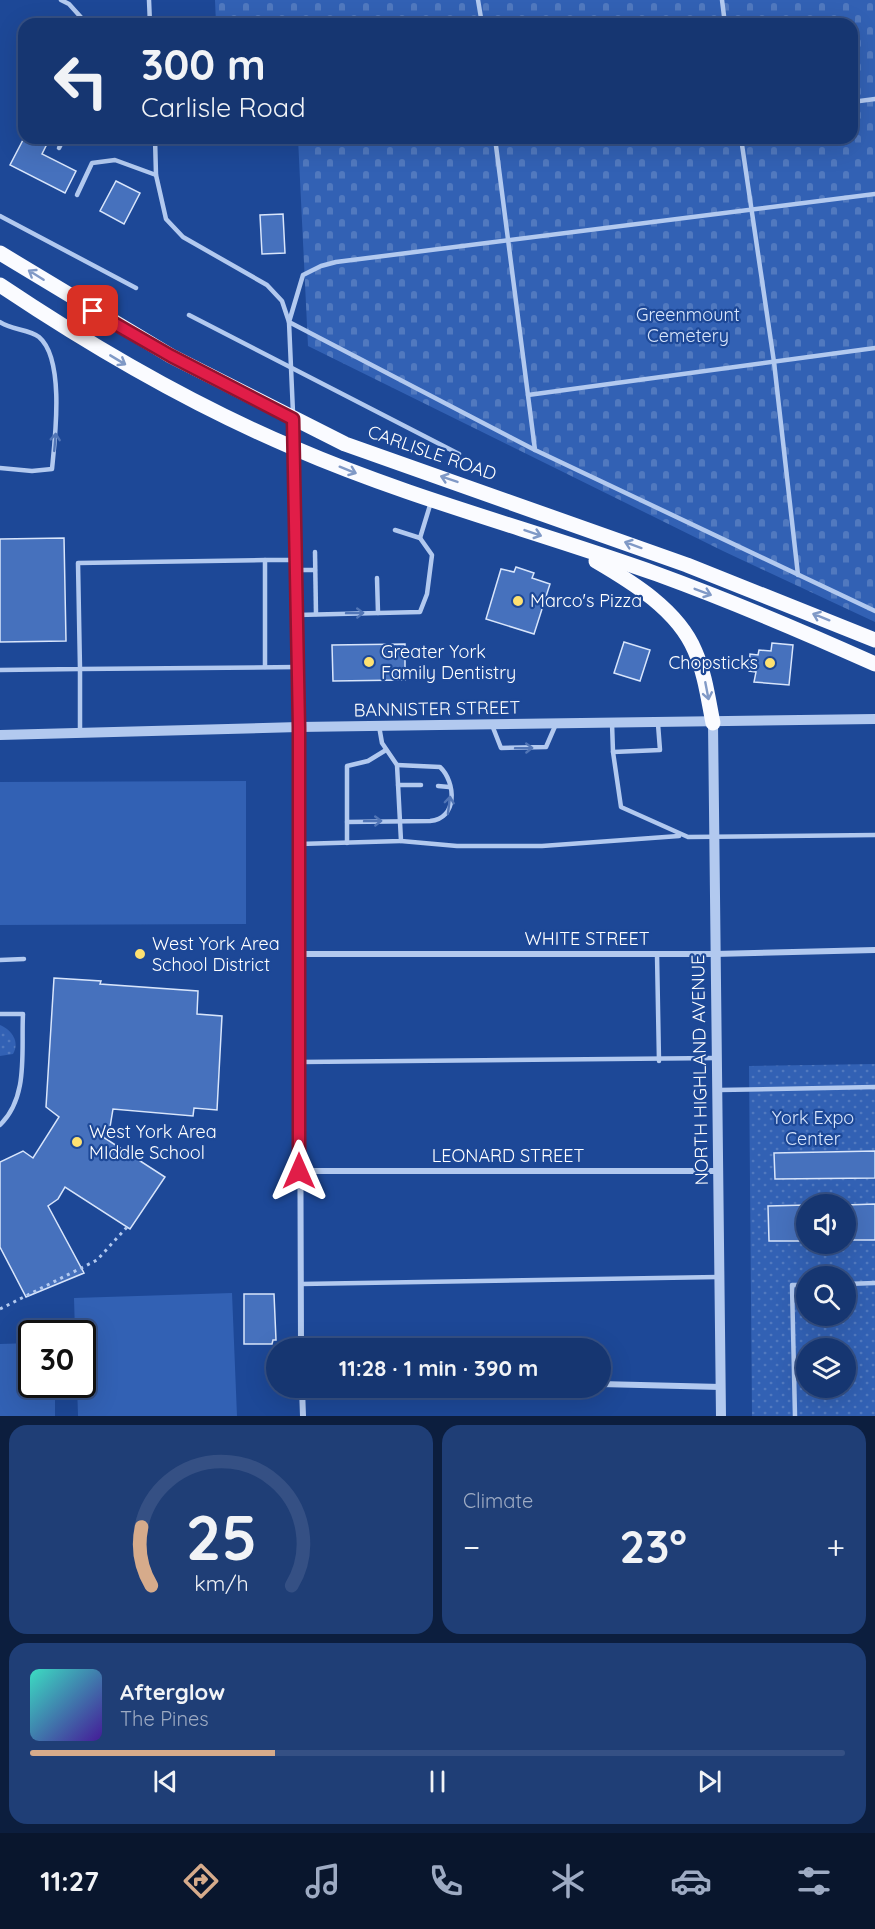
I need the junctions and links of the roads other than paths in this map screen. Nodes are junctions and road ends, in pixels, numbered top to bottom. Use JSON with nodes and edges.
{"nodes":[{"id":1,"x":61,"y":0,"type":"edge"},
{"id":2,"x":149,"y":0,"type":"edge"},
{"id":3,"x":478,"y":0,"type":"edge"},
{"id":4,"x":722,"y":0,"type":"edge"},
{"id":5,"x":70,"y":2,"type":"edge"},
{"id":6,"x":82,"y":18,"type":"edge"},
{"id":7,"x":150,"y":18,"type":"edge"},
{"id":8,"x":481,"y":18,"type":"edge"},
{"id":9,"x":724,"y":18,"type":"edge"},
{"id":10,"x":875,"y":99,"type":"edge"},
{"id":11,"x":858,"y":101,"type":"edge"},
{"id":12,"x":61,"y":144,"type":"edge"},
{"id":13,"x":155,"y":144,"type":"edge"},
{"id":14,"x":496,"y":144,"type":"edge"},
{"id":15,"x":742,"y":144,"type":"edge"},
{"id":16,"x":59,"y":148,"type":"dead end"},
{"id":17,"x":156,"y":175,"type":"junction"},
{"id":18,"x":875,"y":194,"type":"edge"},
{"id":19,"x":77,"y":195,"type":"dead end"},
{"id":20,"x":751,"y":210,"type":"junction"},
{"id":21,"x":0,"y":216,"type":"edge"},
{"id":22,"x":508,"y":241,"type":"junction"},
{"id":23,"x":0,"y":253,"type":"edge"},
{"id":24,"x":0,"y":285,"type":"edge"},
{"id":25,"x":136,"y":288,"type":"dead end"},
{"id":26,"x":189,"y":315,"type":"dead end"},
{"id":27,"x":0,"y":322,"type":"edge"},
{"id":28,"x":289,"y":322,"type":"junction"},
{"id":29,"x":875,"y":348,"type":"edge"},
{"id":30,"x":774,"y":362,"type":"junction"},
{"id":31,"x":291,"y":367,"type":"junction"},
{"id":32,"x":528,"y":395,"type":"junction"},
{"id":33,"x":293,"y":419,"type":"junction"},
{"id":34,"x":294,"y":448,"type":"junction"},
{"id":35,"x":535,"y":450,"type":"junction"},
{"id":36,"x":459,"y":454,"type":"dead end"},
{"id":37,"x":0,"y":468,"type":"edge"},
{"id":38,"x":431,"y":500,"type":"junction"},
{"id":39,"x":395,"y":530,"type":"dead end"},
{"id":40,"x":420,"y":538,"type":"junction"},
{"id":41,"x":568,"y":544,"type":"junction"},
{"id":42,"x":315,"y":552,"type":"dead end"},
{"id":43,"x":265,"y":560,"type":"junction"},
{"id":44,"x":296,"y":560,"type":"junction"},
{"id":45,"x":296,"y":570,"type":"junction"},
{"id":46,"x":315,"y":570,"type":"junction"},
{"id":47,"x":798,"y":575,"type":"junction"},
{"id":48,"x":377,"y":578,"type":"dead end"},
{"id":49,"x":875,"y":611,"type":"edge"},
{"id":50,"x":378,"y":613,"type":"junction"},
{"id":51,"x":316,"y":614,"type":"junction"},
{"id":52,"x":297,"y":615,"type":"junction"},
{"id":53,"x":875,"y":640,"type":"edge"},
{"id":54,"x":875,"y":664,"type":"edge"},
{"id":55,"x":265,"y":667,"type":"junction"},
{"id":56,"x":298,"y":667,"type":"junction"},
{"id":57,"x":80,"y":669,"type":"junction"},
{"id":58,"x":0,"y":670,"type":"edge"},
{"id":59,"x":875,"y":719,"type":"edge"},
{"id":60,"x":612,"y":723,"type":"junction"},
{"id":61,"x":658,"y":723,"type":"junction"},
{"id":62,"x":713,"y":723,"type":"junction"},
{"id":63,"x":556,"y":724,"type":"junction"},
{"id":64,"x":492,"y":725,"type":"junction"},
{"id":65,"x":379,"y":726,"type":"junction"},
{"id":66,"x":299,"y":727,"type":"junction"},
{"id":67,"x":0,"y":735,"type":"edge"},
{"id":68,"x":80,"y":735,"type":"junction"},
{"id":69,"x":386,"y":750,"type":"junction"},
{"id":70,"x":613,"y":752,"type":"junction"},
{"id":71,"x":397,"y":765,"type":"junction"},
{"id":72,"x":398,"y":785,"type":"junction"},
{"id":73,"x":421,"y":785,"type":"dead end"},
{"id":74,"x":438,"y":786,"type":"dead end"},
{"id":75,"x":449,"y":787,"type":"junction"},
{"id":76,"x":400,"y":821,"type":"junction"},
{"id":77,"x":347,"y":822,"type":"junction"},
{"id":78,"x":875,"y":835,"type":"edge"},
{"id":79,"x":683,"y":836,"type":"junction"},
{"id":80,"x":714,"y":838,"type":"junction"},
{"id":81,"x":401,"y":841,"type":"junction"},
{"id":82,"x":348,"y":843,"type":"junction"},
{"id":83,"x":299,"y":844,"type":"junction"},
{"id":84,"x":875,"y":950,"type":"edge"},
{"id":85,"x":300,"y":954,"type":"junction"},
{"id":86,"x":657,"y":954,"type":"junction"},
{"id":87,"x":715,"y":954,"type":"junction"},
{"id":88,"x":24,"y":959,"type":"dead end"},
{"id":89,"x":0,"y":960,"type":"edge"},
{"id":90,"x":0,"y":1014,"type":"edge"},
{"id":91,"x":717,"y":1058,"type":"junction"},
{"id":92,"x":658,"y":1061,"type":"junction"},
{"id":93,"x":300,"y":1062,"type":"junction"},
{"id":94,"x":875,"y":1087,"type":"edge"},
{"id":95,"x":717,"y":1090,"type":"junction"},
{"id":96,"x":0,"y":1125,"type":"edge"},
{"id":97,"x":299,"y":1171,"type":"junction"},
{"id":98,"x":717,"y":1171,"type":"junction"},
{"id":99,"x":719,"y":1277,"type":"junction"},
{"id":100,"x":875,"y":1283,"type":"edge"},
{"id":101,"x":301,"y":1284,"type":"junction"},
{"id":102,"x":856,"y":1284,"type":"edge"},
{"id":103,"x":796,"y":1285,"type":"edge"},
{"id":104,"x":302,"y":1338,"type":"edge"},
{"id":105,"x":611,"y":1384,"type":"edge"},
{"id":106,"x":721,"y":1387,"type":"junction"},
{"id":107,"x":302,"y":1398,"type":"edge"},
{"id":108,"x":303,"y":1416,"type":"edge"},
{"id":109,"x":721,"y":1416,"type":"edge"},
{"id":110,"x":795,"y":1416,"type":"edge"}],
"edges":[{"from":1,"to":5,"type":"lane"},
{"from":2,"to":7,"type":"lane"},
{"from":3,"to":8,"type":"lane"},
{"from":4,"to":9,"type":"lane"},
{"from":5,"to":6,"type":"lane"},
{"from":10,"to":11,"type":"lane"},
{"from":12,"to":16,"type":"lane"},
{"from":13,"to":17,"type":"lane"},
{"from":14,"to":22,"type":"lane"},
{"from":15,"to":20,"type":"lane"},
{"from":17,"to":19,"type":"lane"},
{"from":17,"to":28,"type":"lane"},
{"from":18,"to":20,"type":"lane"},
{"from":20,"to":22,"type":"lane"},
{"from":20,"to":30,"type":"lane"},
{"from":21,"to":25,"type":"lane"},
{"from":22,"to":28,"type":"lane"},
{"from":22,"to":32,"type":"lane"},
{"from":33,"to":23,"type":"main road","name":"CARLISLE ROAD","one_way":true},
{"from":24,"to":34,"type":"main road","one_way":true},
{"from":26,"to":31,"type":"lane"},
{"from":37,"to":27,"type":"lane","one_way":true},
{"from":28,"to":31,"type":"lane"},
{"from":28,"to":35,"type":"lane"},
{"from":29,"to":30,"type":"lane"},
{"from":30,"to":32,"type":"lane"},
{"from":30,"to":47,"type":"lane"},
{"from":31,"to":33,"type":"lane"},
{"from":31,"to":36,"type":"lane"},
{"from":32,"to":35,"type":"lane"},
{"from":33,"to":34,"type":"street"},
{"from":53,"to":33,"type":"main road","name":"CARLISLE ROAD","one_way":true},
{"from":34,"to":38,"type":"main road","one_way":true},
{"from":34,"to":44,"type":"street"},
{"from":35,"to":47,"type":"lane"},
{"from":38,"to":40,"type":"lane"},
{"from":38,"to":41,"type":"main road","one_way":true},
{"from":39,"to":40,"type":"lane"},
{"from":40,"to":50,"type":"lane"},
{"from":41,"to":54,"type":"main road","one_way":true},
{"from":41,"to":62,"type":"main road","one_way":true},
{"from":42,"to":46,"type":"lane"},
{"from":43,"to":44,"type":"lane"},
{"from":43,"to":55,"type":"lane"},
{"from":43,"to":57,"type":"lane"},
{"from":44,"to":45,"type":"street"},
{"from":45,"to":46,"type":"lane"},
{"from":45,"to":52,"type":"street"},
{"from":46,"to":51,"type":"lane"},
{"from":47,"to":49,"type":"lane"},
{"from":48,"to":50,"type":"lane"},
{"from":51,"to":50,"type":"lane","one_way":true},
{"from":51,"to":52,"type":"lane"},
{"from":52,"to":56,"type":"street"},
{"from":55,"to":56,"type":"lane"},
{"from":55,"to":57,"type":"lane"},
{"from":56,"to":66,"type":"street"},
{"from":57,"to":58,"type":"lane"},
{"from":57,"to":68,"type":"lane"},
{"from":59,"to":62,"type":"street","name":"BANNISTER STREET"},
{"from":60,"to":61,"type":"street","name":"BANNISTER STREET"},
{"from":60,"to":63,"type":"street","name":"BANNISTER STREET"},
{"from":60,"to":70,"type":"lane"},
{"from":61,"to":62,"type":"street","name":"BANNISTER STREET"},
{"from":61,"to":70,"type":"lane"},
{"from":62,"to":80,"type":"street","name":"NORTH HIGHLAND AVENUE"},
{"from":63,"to":64,"type":"street","name":"BANNISTER STREET"},
{"from":64,"to":63,"type":"lane","one_way":true},
{"from":64,"to":65,"type":"street","name":"BANNISTER STREET"},
{"from":65,"to":66,"type":"street","name":"BANNISTER STREET"},
{"from":65,"to":69,"type":"lane"},
{"from":66,"to":68,"type":"street","name":"BANNISTER STREET"},
{"from":66,"to":83,"type":"street"},
{"from":67,"to":68,"type":"street","name":"BANNISTER STREET"},
{"from":69,"to":71,"type":"lane"},
{"from":69,"to":77,"type":"lane"},
{"from":70,"to":79,"type":"lane"},
{"from":71,"to":72,"type":"lane"},
{"from":71,"to":75,"type":"lane"},
{"from":72,"to":73,"type":"lane"},
{"from":72,"to":76,"type":"lane"},
{"from":74,"to":75,"type":"lane"},
{"from":76,"to":75,"type":"lane","one_way":true},
{"from":77,"to":76,"type":"lane","one_way":true},
{"from":76,"to":81,"type":"lane"},
{"from":77,"to":82,"type":"lane"},
{"from":78,"to":80,"type":"lane"},
{"from":79,"to":80,"type":"lane"},
{"from":79,"to":81,"type":"lane"},
{"from":80,"to":87,"type":"street","name":"NORTH HIGHLAND AVENUE"},
{"from":81,"to":82,"type":"lane"},
{"from":82,"to":83,"type":"lane"},
{"from":83,"to":85,"type":"street"},
{"from":84,"to":87,"type":"street","name":"WHITE STREET"},
{"from":85,"to":86,"type":"street","name":"WHITE STREET"},
{"from":85,"to":93,"type":"street"},
{"from":86,"to":87,"type":"street","name":"WHITE STREET"},
{"from":86,"to":92,"type":"lane"},
{"from":87,"to":91,"type":"street","name":"NORTH HIGHLAND AVENUE"},
{"from":88,"to":89,"type":"lane"},
{"from":90,"to":96,"type":"lane"},
{"from":91,"to":92,"type":"lane"},
{"from":91,"to":95,"type":"street","name":"NORTH HIGHLAND AVENUE"},
{"from":92,"to":93,"type":"lane"},
{"from":93,"to":97,"type":"street"},
{"from":94,"to":95,"type":"lane"},
{"from":95,"to":98,"type":"street","name":"NORTH HIGHLAND AVENUE"},
{"from":97,"to":98,"type":"street","name":"LEONARD STREET"},
{"from":97,"to":101,"type":"street"},
{"from":98,"to":99,"type":"street","name":"NORTH HIGHLAND AVENUE"},
{"from":99,"to":101,"type":"lane"},
{"from":99,"to":106,"type":"street","name":"NORTH HIGHLAND AVENUE"},
{"from":100,"to":102,"type":"lane"},
{"from":101,"to":104,"type":"street"},
{"from":103,"to":110,"type":"lane"},
{"from":105,"to":106,"type":"street"},
{"from":106,"to":109,"type":"street","name":"NORTH HIGHLAND AVENUE"},
{"from":107,"to":108,"type":"street"}]}
